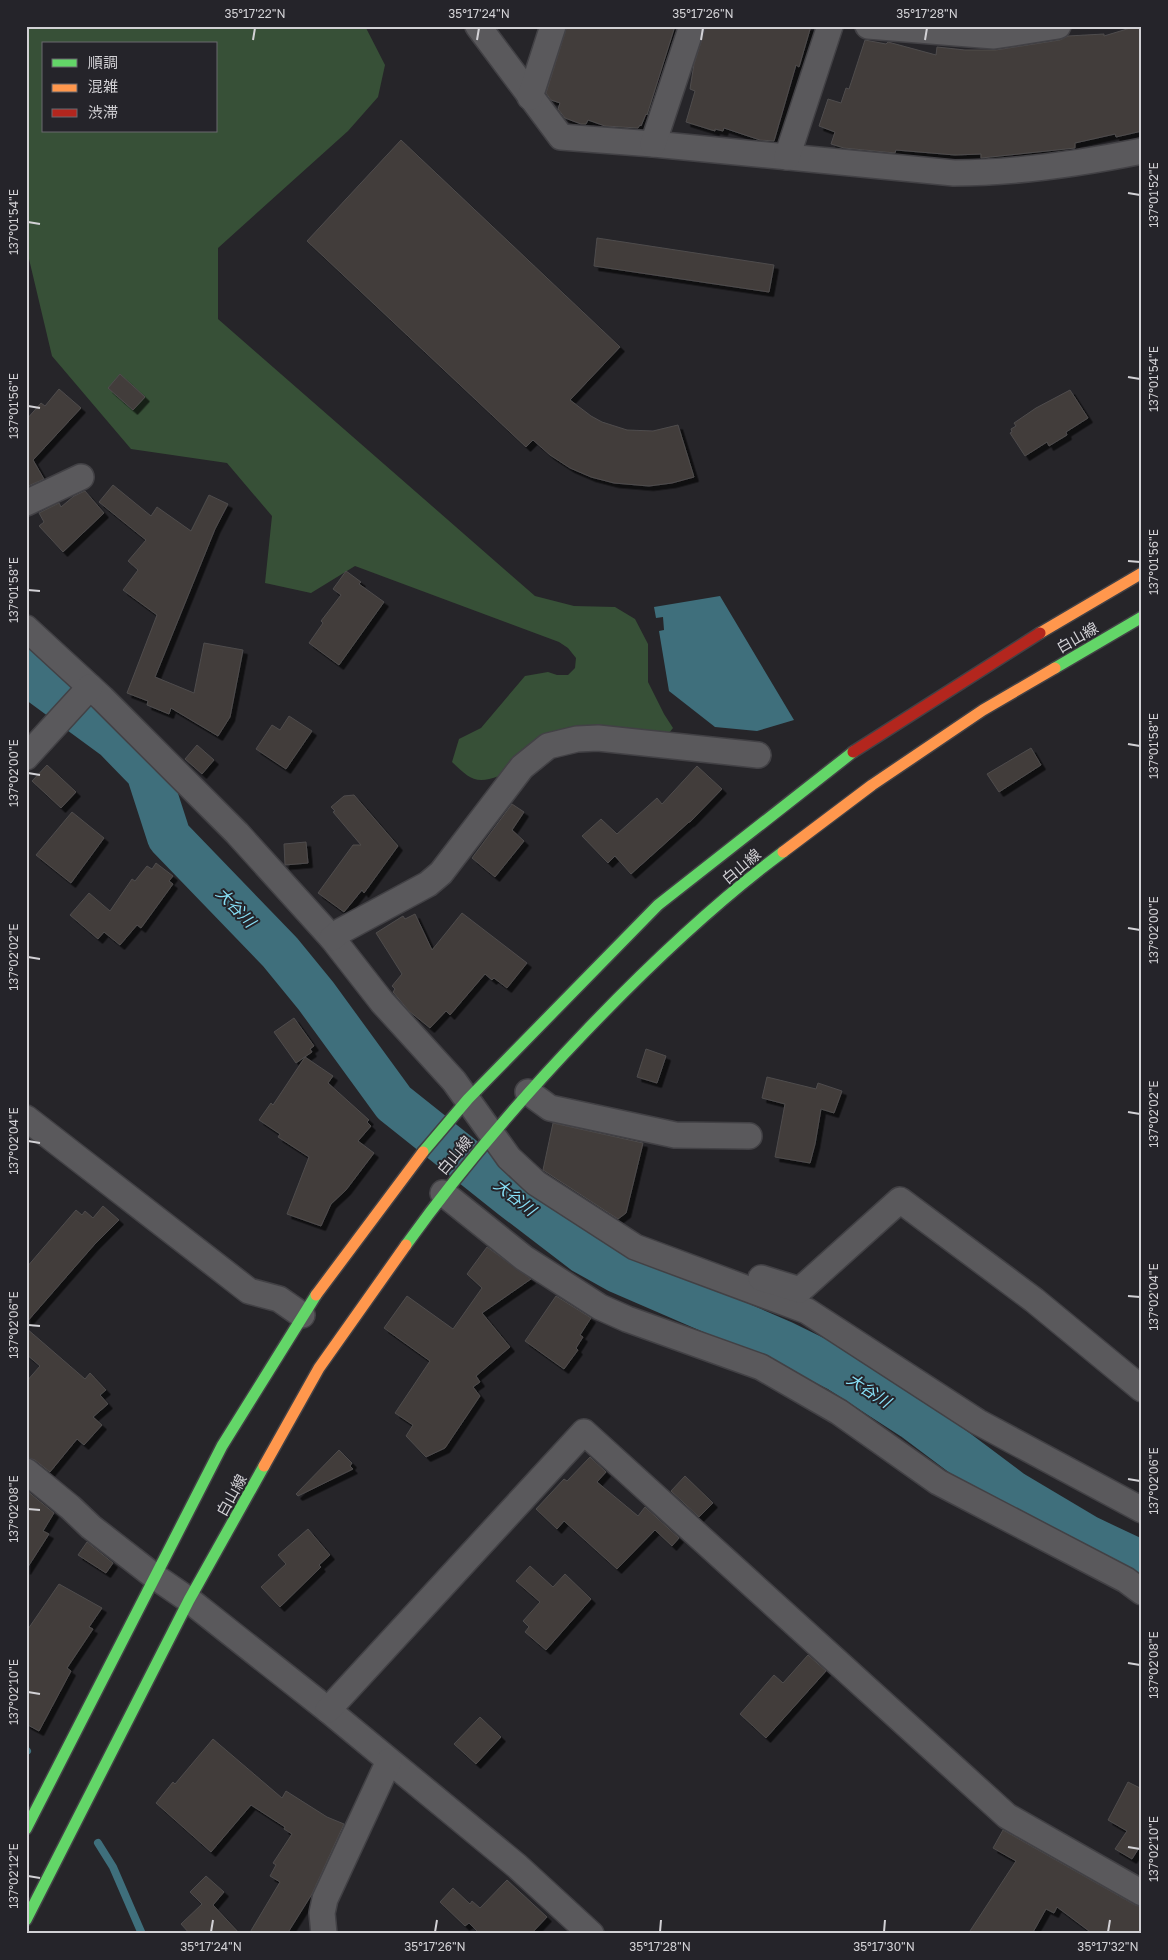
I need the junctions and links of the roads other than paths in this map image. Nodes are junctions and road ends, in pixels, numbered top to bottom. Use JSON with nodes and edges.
{"nodes":[{"id":1,"x":478,"y":26,"type":"edge"},
{"id":2,"x":553,"y":26,"type":"edge"},
{"id":3,"x":692,"y":26,"type":"edge"},
{"id":4,"x":830,"y":26,"type":"edge"},
{"id":5,"x":868,"y":26,"type":"edge"},
{"id":6,"x":1058,"y":26,"type":"edge"},
{"id":7,"x":530,"y":97,"type":"junction"},
{"id":8,"x":653,"y":144,"type":"junction"},
{"id":9,"x":1142,"y":150,"type":"edge"},
{"id":10,"x":787,"y":157,"type":"junction"},
{"id":11,"x":80,"y":477,"type":"dead end"},
{"id":12,"x":26,"y":503,"type":"edge"},
{"id":13,"x":1142,"y":573,"type":"edge"},
{"id":14,"x":1142,"y":617,"type":"edge"},
{"id":15,"x":26,"y":628,"type":"edge"},
{"id":16,"x":86,"y":691,"type":"junction"},
{"id":17,"x":758,"y":755,"type":"dead end"},
{"id":18,"x":26,"y":757,"type":"edge"},
{"id":19,"x":332,"y":938,"type":"junction"},
{"id":20,"x":528,"y":1092,"type":"junction"},
{"id":21,"x":464,"y":1104,"type":"junction"},
{"id":22,"x":26,"y":1118,"type":"edge"},
{"id":23,"x":749,"y":1136,"type":"dead end"},
{"id":24,"x":489,"y":1138,"type":"junction"},
{"id":25,"x":447,"y":1188,"type":"junction"},
{"id":26,"x":685,"y":1267,"type":"junction"},
{"id":27,"x":302,"y":1315,"type":"junction"},
{"id":28,"x":1142,"y":1389,"type":"edge"},
{"id":29,"x":26,"y":1471,"type":"edge"},
{"id":30,"x":1142,"y":1510,"type":"edge"},
{"id":31,"x":154,"y":1576,"type":"junction"},
{"id":32,"x":1142,"y":1592,"type":"edge"},
{"id":33,"x":189,"y":1600,"type":"junction"},
{"id":34,"x":328,"y":1710,"type":"junction"},
{"id":35,"x":389,"y":1761,"type":"junction"},
{"id":36,"x":26,"y":1830,"type":"edge"},
{"id":37,"x":1142,"y":1892,"type":"edge"},
{"id":38,"x":26,"y":1920,"type":"edge"},
{"id":39,"x":324,"y":1934,"type":"edge"},
{"id":40,"x":591,"y":1934,"type":"edge"}],
"edges":[{"from":1,"to":7,"type":"street"},
{"from":2,"to":7,"type":"street"},
{"from":3,"to":8,"type":"street"},
{"from":4,"to":10,"type":"street"},
{"from":5,"to":6,"type":"street"},
{"from":7,"to":8,"type":"street"},
{"from":8,"to":10,"type":"street"},
{"from":9,"to":10,"type":"street"},
{"from":11,"to":12,"type":"street"},
{"from":13,"to":21,"type":"street","name":"白山線"},
{"from":14,"to":20,"type":"street","name":"白山線"},
{"from":15,"to":16,"type":"street"},
{"from":16,"to":18,"type":"street"},
{"from":16,"to":19,"type":"street"},
{"from":17,"to":19,"type":"street"},
{"from":19,"to":21,"type":"street"},
{"from":20,"to":23,"type":"street"},
{"from":20,"to":24,"type":"street","name":"白山線"},
{"from":21,"to":24,"type":"street"},
{"from":21,"to":27,"type":"street","name":"白山線"},
{"from":22,"to":27,"type":"street"},
{"from":24,"to":25,"type":"street","name":"白山線"},
{"from":24,"to":26,"type":"street"},
{"from":25,"to":32,"type":"street"},
{"from":25,"to":33,"type":"street","name":"白山線"},
{"from":26,"to":28,"type":"street"},
{"from":26,"to":30,"type":"street"},
{"from":27,"to":31,"type":"street","name":"白山線"},
{"from":29,"to":31,"type":"street"},
{"from":31,"to":33,"type":"street"},
{"from":31,"to":36,"type":"street","name":"白山線"},
{"from":33,"to":34,"type":"street"},
{"from":33,"to":38,"type":"street","name":"白山線"},
{"from":34,"to":35,"type":"street"},
{"from":34,"to":37,"type":"street"},
{"from":35,"to":39,"type":"street"},
{"from":35,"to":40,"type":"street"}]}
